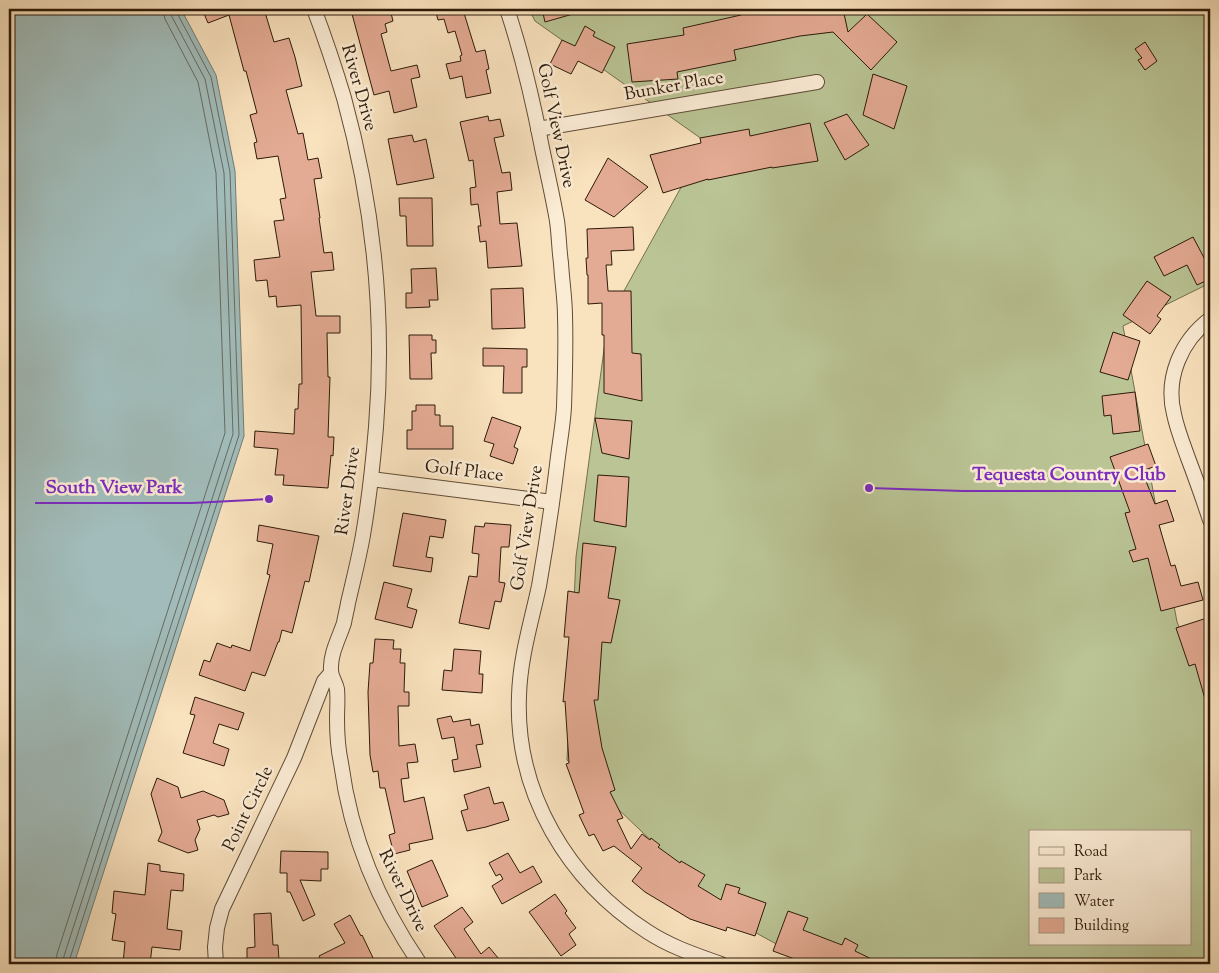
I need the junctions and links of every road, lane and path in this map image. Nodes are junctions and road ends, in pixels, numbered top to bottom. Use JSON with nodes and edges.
{"nodes":[{"id":1,"x":314,"y":9,"type":"edge"},
{"id":2,"x":507,"y":9,"type":"edge"},
{"id":3,"x":817,"y":82,"type":"dead end"},
{"id":4,"x":538,"y":129,"type":"junction"},
{"id":5,"x":1210,"y":319,"type":"edge"},
{"id":6,"x":371,"y":479,"type":"junction"},
{"id":7,"x":552,"y":502,"type":"junction"},
{"id":8,"x":1210,"y":520,"type":"edge"},
{"id":9,"x":331,"y":673,"type":"junction"},
{"id":10,"x":216,"y":964,"type":"edge"},
{"id":11,"x":420,"y":964,"type":"edge"},
{"id":12,"x":721,"y":964,"type":"edge"}],
"edges":[{"from":1,"to":6,"type":"street","name":"River Drive"},
{"from":2,"to":4,"type":"street","name":"Golf View Drive"},
{"from":3,"to":4,"type":"street","name":"Bunker Place"},
{"from":4,"to":7,"type":"street","name":"Golf View Drive"},
{"from":5,"to":8,"type":"street"},
{"from":6,"to":7,"type":"street","name":"Golf Place"},
{"from":6,"to":9,"type":"street","name":"River Drive"},
{"from":7,"to":12,"type":"street","name":"Golf View Drive"},
{"from":9,"to":10,"type":"street","name":"Point Circle"},
{"from":9,"to":11,"type":"street","name":"River Drive"}]}
